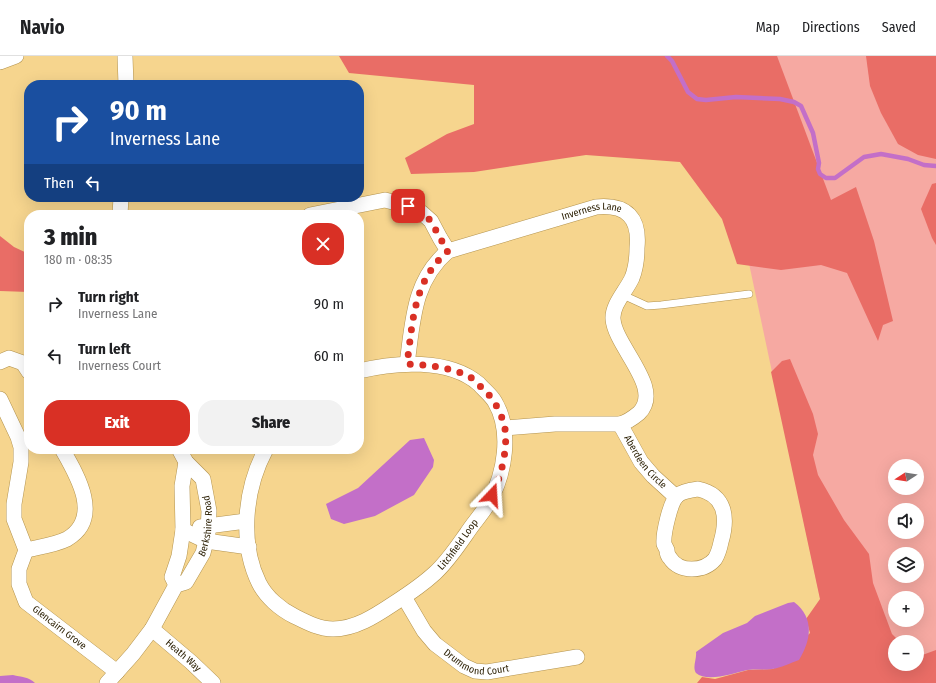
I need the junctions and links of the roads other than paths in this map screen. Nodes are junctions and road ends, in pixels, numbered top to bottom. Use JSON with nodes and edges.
{"nodes":[{"id":1,"x":16,"y":56,"type":"edge"},
{"id":2,"x":125,"y":56,"type":"edge"},
{"id":3,"x":0,"y":62,"type":"edge"},
{"id":4,"x":126,"y":80,"type":"edge"},
{"id":5,"x":335,"y":210,"type":"edge"},
{"id":6,"x":448,"y":251,"type":"junction"},
{"id":7,"x":749,"y":294,"type":"dead end"},
{"id":8,"x":623,"y":295,"type":"junction"},
{"id":9,"x":0,"y":362,"type":"edge"},
{"id":10,"x":24,"y":364,"type":"edge"},
{"id":11,"x":407,"y":364,"type":"junction"},
{"id":12,"x":364,"y":370,"type":"edge"},
{"id":13,"x":0,"y":399,"type":"edge"},
{"id":14,"x":620,"y":424,"type":"junction"},
{"id":15,"x":505,"y":428,"type":"junction"},
{"id":16,"x":65,"y":454,"type":"edge"},
{"id":17,"x":182,"y":454,"type":"edge"},
{"id":18,"x":263,"y":454,"type":"edge"},
{"id":19,"x":186,"y":462,"type":"junction"},
{"id":20,"x":676,"y":497,"type":"junction"},
{"id":21,"x":246,"y":521,"type":"junction"},
{"id":22,"x":208,"y":526,"type":"junction"},
{"id":23,"x":183,"y":530,"type":"junction"},
{"id":24,"x":206,"y":541,"type":"junction"},
{"id":25,"x":248,"y":547,"type":"junction"},
{"id":26,"x":26,"y":550,"type":"junction"},
{"id":27,"x":176,"y":585,"type":"junction"},
{"id":28,"x":404,"y":597,"type":"junction"},
{"id":29,"x":152,"y":629,"type":"junction"},
{"id":30,"x":577,"y":657,"type":"dead end"},
{"id":31,"x":112,"y":678,"type":"edge"},
{"id":32,"x":213,"y":683,"type":"edge"}],
"edges":[{"from":1,"to":3,"type":"street"},
{"from":2,"to":4,"type":"street"},
{"from":5,"to":6,"type":"street"},
{"from":6,"to":8,"type":"street","name":"Inverness Lane"},
{"from":6,"to":11,"type":"street","name":"Inverness Lane"},
{"from":7,"to":8,"type":"lane"},
{"from":8,"to":14,"type":"street","name":"Inverness Lane"},
{"from":9,"to":10,"type":"street"},
{"from":11,"to":12,"type":"street","name":"Litchfield Loop"},
{"from":11,"to":15,"type":"street","name":"Litchfield Loop"},
{"from":13,"to":26,"type":"street"},
{"from":14,"to":15,"type":"street","name":"Inverness Lane"},
{"from":14,"to":20,"type":"street","name":"Aberdeen Circle"},
{"from":15,"to":28,"type":"street","name":"Litchfield Loop"},
{"from":16,"to":26,"type":"street"},
{"from":17,"to":19,"type":"street","name":"Berkshire Road"},
{"from":18,"to":21,"type":"street","name":"Litchfield Loop"},
{"from":19,"to":22,"type":"street","name":"Berkshire Road"},
{"from":19,"to":23,"type":"street","name":"Berkshire Road"},
{"from":20,"to":20,"type":"street","name":"Aberdeen Circle"},
{"from":21,"to":22,"type":"street"},
{"from":21,"to":25,"type":"street","name":"Litchfield Loop"},
{"from":22,"to":23,"type":"street"},
{"from":22,"to":24,"type":"street","name":"Berkshire Road"},
{"from":23,"to":24,"type":"street"},
{"from":23,"to":27,"type":"street","name":"Berkshire Road"},
{"from":24,"to":25,"type":"street"},
{"from":24,"to":27,"type":"street","name":"Berkshire Road"},
{"from":25,"to":28,"type":"street","name":"Litchfield Loop"},
{"from":26,"to":31,"type":"street","name":"Glencairn Grove"},
{"from":27,"to":29,"type":"street","name":"Berkshire Road"},
{"from":28,"to":30,"type":"street","name":"Drummond Court"},
{"from":29,"to":31,"type":"street","name":"Berkshire Road"},
{"from":29,"to":32,"type":"street","name":"Heath Way"}]}
